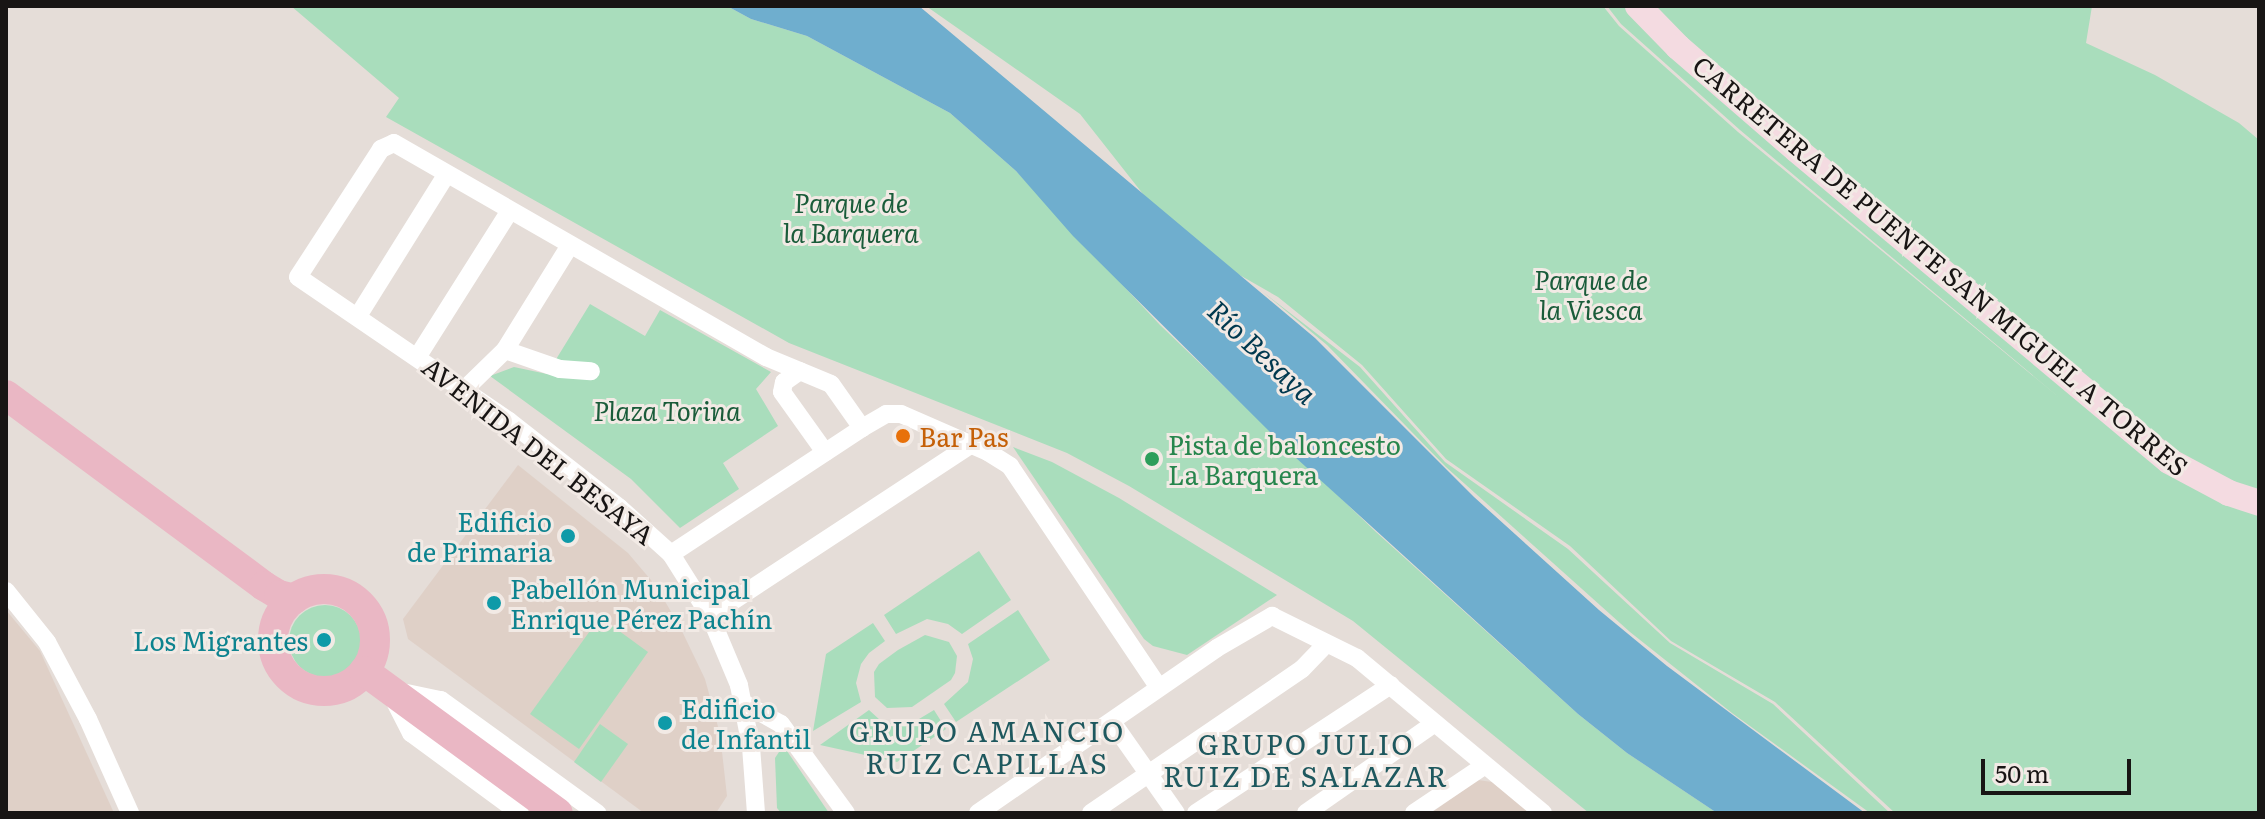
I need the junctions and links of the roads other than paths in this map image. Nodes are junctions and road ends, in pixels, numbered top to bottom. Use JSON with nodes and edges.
{"nodes":[{"id":1,"x":1638,"y":6,"type":"edge"},
{"id":2,"x":446,"y":175,"type":"junction"},
{"id":3,"x":509,"y":212,"type":"junction"},
{"id":4,"x":570,"y":245,"type":"junction"},
{"id":5,"x":358,"y":316,"type":"junction"},
{"id":6,"x":505,"y":350,"type":"junction"},
{"id":7,"x":418,"y":356,"type":"junction"},
{"id":8,"x":591,"y":371,"type":"dead end"},
{"id":9,"x":800,"y":371,"type":"junction"},
{"id":10,"x":465,"y":389,"type":"junction"},
{"id":11,"x":6,"y":395,"type":"edge"},
{"id":12,"x":6,"y":418,"type":"edge"},
{"id":13,"x":862,"y":428,"type":"junction"},
{"id":14,"x":970,"y":445,"type":"junction"},
{"id":15,"x":825,"y":452,"type":"junction"},
{"id":16,"x":2259,"y":503,"type":"edge"},
{"id":17,"x":671,"y":554,"type":"junction"},
{"id":18,"x":6,"y":591,"type":"edge"},
{"id":19,"x":286,"y":609,"type":"junction"},
{"id":20,"x":710,"y":616,"type":"junction"},
{"id":21,"x":1326,"y":644,"type":"junction"},
{"id":22,"x":364,"y":671,"type":"junction"},
{"id":23,"x":1391,"y":685,"type":"junction"},
{"id":24,"x":1159,"y":688,"type":"junction"},
{"id":25,"x":389,"y":690,"type":"junction"},
{"id":26,"x":743,"y":703,"type":"junction"},
{"id":27,"x":1112,"y":722,"type":"junction"},
{"id":28,"x":1435,"y":723,"type":"junction"},
{"id":29,"x":1484,"y":766,"type":"junction"},
{"id":30,"x":1147,"y":776,"type":"junction"},
{"id":31,"x":130,"y":813,"type":"edge"},
{"id":32,"x":520,"y":813,"type":"edge"},
{"id":33,"x":558,"y":813,"type":"edge"},
{"id":34,"x":597,"y":813,"type":"edge"},
{"id":35,"x":755,"y":813,"type":"edge"},
{"id":36,"x":846,"y":813,"type":"edge"},
{"id":37,"x":978,"y":813,"type":"edge"},
{"id":38,"x":1091,"y":813,"type":"edge"},
{"id":39,"x":1176,"y":813,"type":"edge"},
{"id":40,"x":1196,"y":813,"type":"edge"},
{"id":41,"x":1306,"y":813,"type":"edge"},
{"id":42,"x":1414,"y":813,"type":"edge"},
{"id":43,"x":1543,"y":813,"type":"edge"}],
"edges":[{"from":1,"to":16,"type":"street","name":"CARRETERA DE PUENTE SAN MIGUEL A TORRES"},
{"from":2,"to":3,"type":"street"},
{"from":2,"to":5,"type":"street"},
{"from":2,"to":5,"type":"street","name":"AVENIDA DEL BESAYA"},
{"from":3,"to":4,"type":"street"},
{"from":3,"to":7,"type":"street"},
{"from":4,"to":6,"type":"street"},
{"from":4,"to":9,"type":"street"},
{"from":5,"to":7,"type":"street","name":"AVENIDA DEL BESAYA"},
{"from":6,"to":8,"type":"street"},
{"from":6,"to":10,"type":"street"},
{"from":7,"to":10,"type":"street","name":"AVENIDA DEL BESAYA"},
{"from":9,"to":13,"type":"street"},
{"from":9,"to":15,"type":"street"},
{"from":10,"to":17,"type":"street","name":"AVENIDA DEL BESAYA"},
{"from":11,"to":19,"type":"main road"},
{"from":12,"to":19,"type":"main road"},
{"from":13,"to":14,"type":"street"},
{"from":13,"to":15,"type":"street"},
{"from":14,"to":20,"type":"street"},
{"from":14,"to":24,"type":"street"},
{"from":15,"to":17,"type":"street"},
{"from":17,"to":20,"type":"street","name":"AVENIDA DEL BESAYA"},
{"from":18,"to":31,"type":"street"},
{"from":19,"to":22,"type":"main road"},
{"from":19,"to":22,"type":"main road"},
{"from":20,"to":26,"type":"street","name":"AVENIDA DEL BESAYA"},
{"from":21,"to":23,"type":"street"},
{"from":21,"to":24,"type":"street"},
{"from":21,"to":30,"type":"street"},
{"from":22,"to":25,"type":"main road"},
{"from":23,"to":28,"type":"street"},
{"from":23,"to":40,"type":"street"},
{"from":24,"to":27,"type":"street"},
{"from":25,"to":32,"type":"street"},
{"from":25,"to":33,"type":"main road"},
{"from":25,"to":34,"type":"street"},
{"from":26,"to":35,"type":"street","name":"AVENIDA DEL BESAYA"},
{"from":26,"to":36,"type":"street"},
{"from":27,"to":30,"type":"street"},
{"from":27,"to":37,"type":"street"},
{"from":28,"to":29,"type":"street"},
{"from":28,"to":41,"type":"street"},
{"from":29,"to":42,"type":"street"},
{"from":29,"to":43,"type":"street"},
{"from":30,"to":38,"type":"street"},
{"from":30,"to":39,"type":"street"}]}
